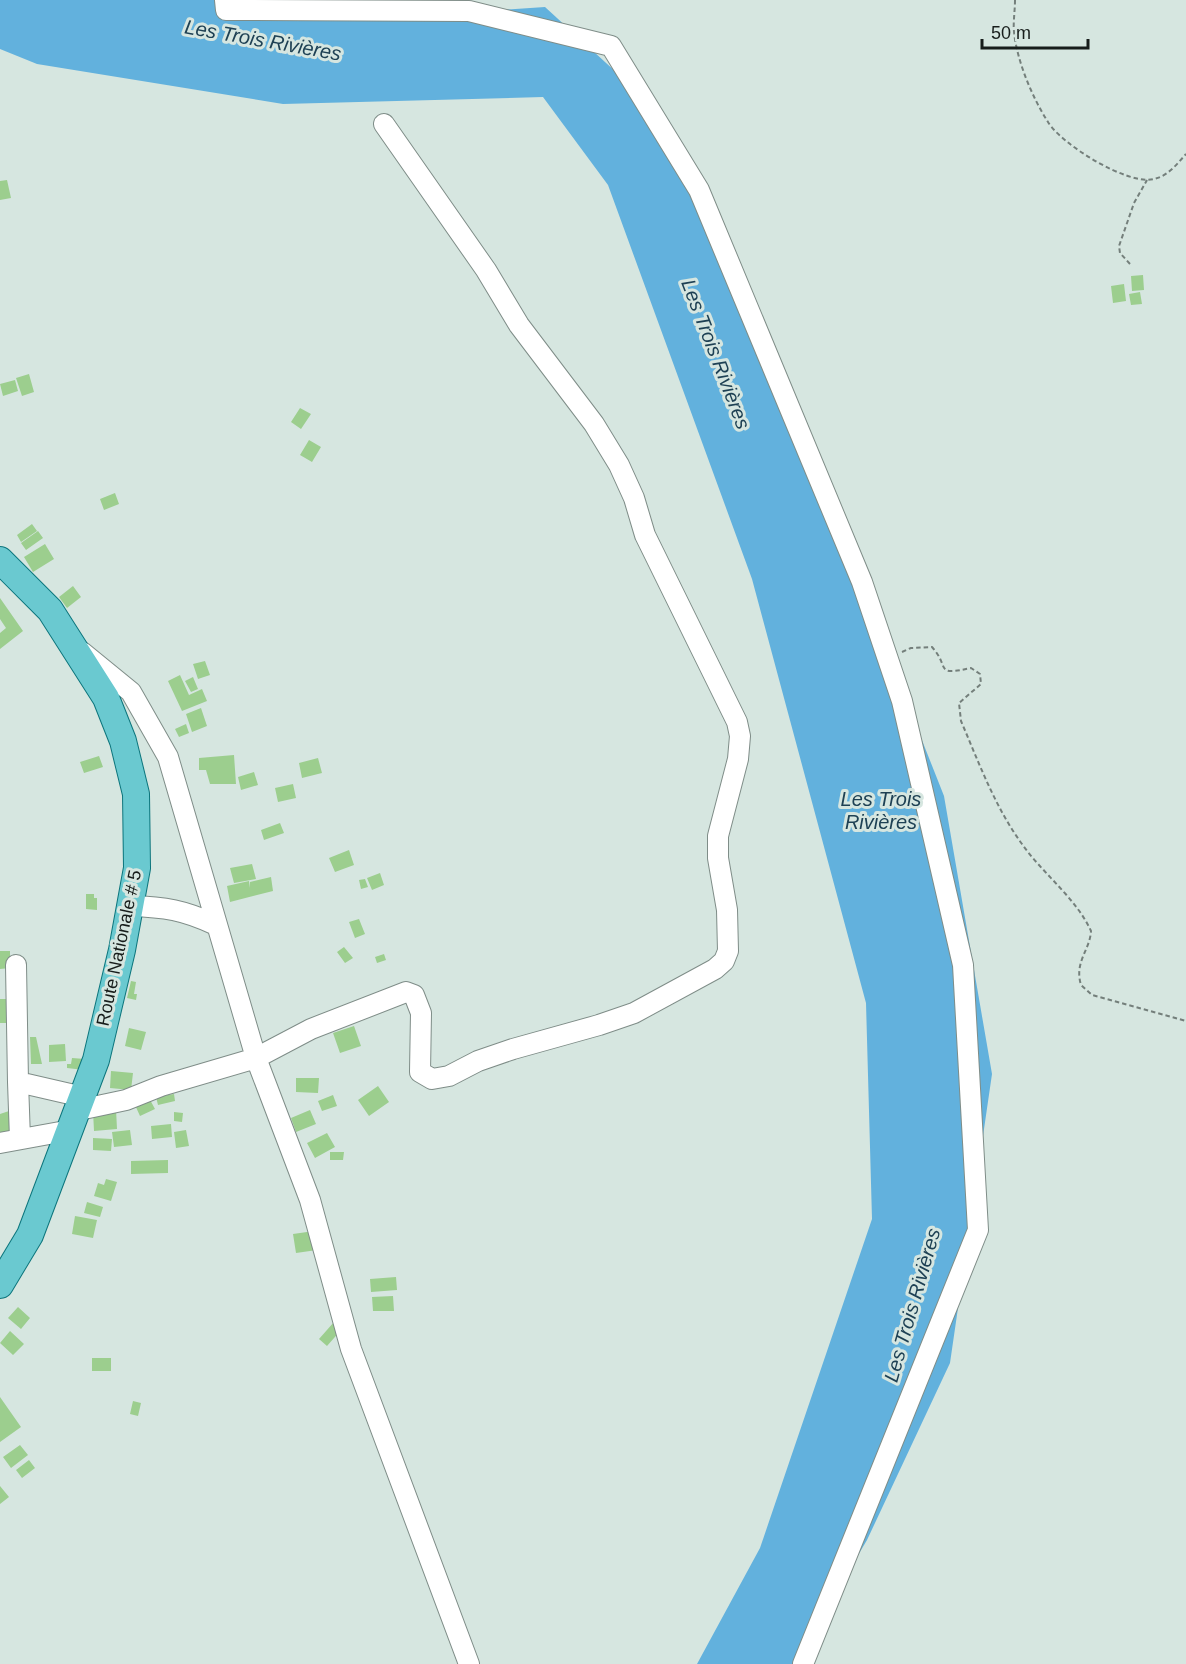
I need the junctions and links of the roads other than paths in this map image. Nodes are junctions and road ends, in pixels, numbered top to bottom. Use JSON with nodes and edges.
{"nodes":[{"id":1,"x":225,"y":0,"type":"edge"},
{"id":2,"x":384,"y":124,"type":"dead end"},
{"id":3,"x":0,"y":560,"type":"edge"},
{"id":4,"x":73,"y":645,"type":"junction"},
{"id":5,"x":130,"y":906,"type":"junction"},
{"id":6,"x":216,"y":925,"type":"junction"},
{"id":7,"x":16,"y":964,"type":"dead end"},
{"id":8,"x":256,"y":1058,"type":"junction"},
{"id":9,"x":18,"y":1082,"type":"junction"},
{"id":10,"x":78,"y":1112,"type":"junction"},
{"id":11,"x":20,"y":1139,"type":"junction"},
{"id":12,"x":0,"y":1143,"type":"edge"},
{"id":13,"x":0,"y":1285,"type":"edge"},
{"id":14,"x":469,"y":1664,"type":"edge"},
{"id":15,"x":803,"y":1664,"type":"edge"}],
"edges":[{"from":1,"to":15,"type":"street"},
{"from":2,"to":8,"type":"street"},
{"from":3,"to":4,"type":"main road","name":"Route Nationale # 5"},
{"from":4,"to":5,"type":"main road","name":"Route Nationale # 5"},
{"from":4,"to":6,"type":"street"},
{"from":5,"to":6,"type":"street"},
{"from":5,"to":10,"type":"main road","name":"Route Nationale # 5"},
{"from":6,"to":8,"type":"street"},
{"from":7,"to":9,"type":"street"},
{"from":8,"to":10,"type":"street"},
{"from":8,"to":14,"type":"street"},
{"from":9,"to":10,"type":"street"},
{"from":9,"to":11,"type":"street"},
{"from":10,"to":11,"type":"street"},
{"from":10,"to":13,"type":"main road","name":"Route Nationale # 5"},
{"from":11,"to":12,"type":"street"}]}
